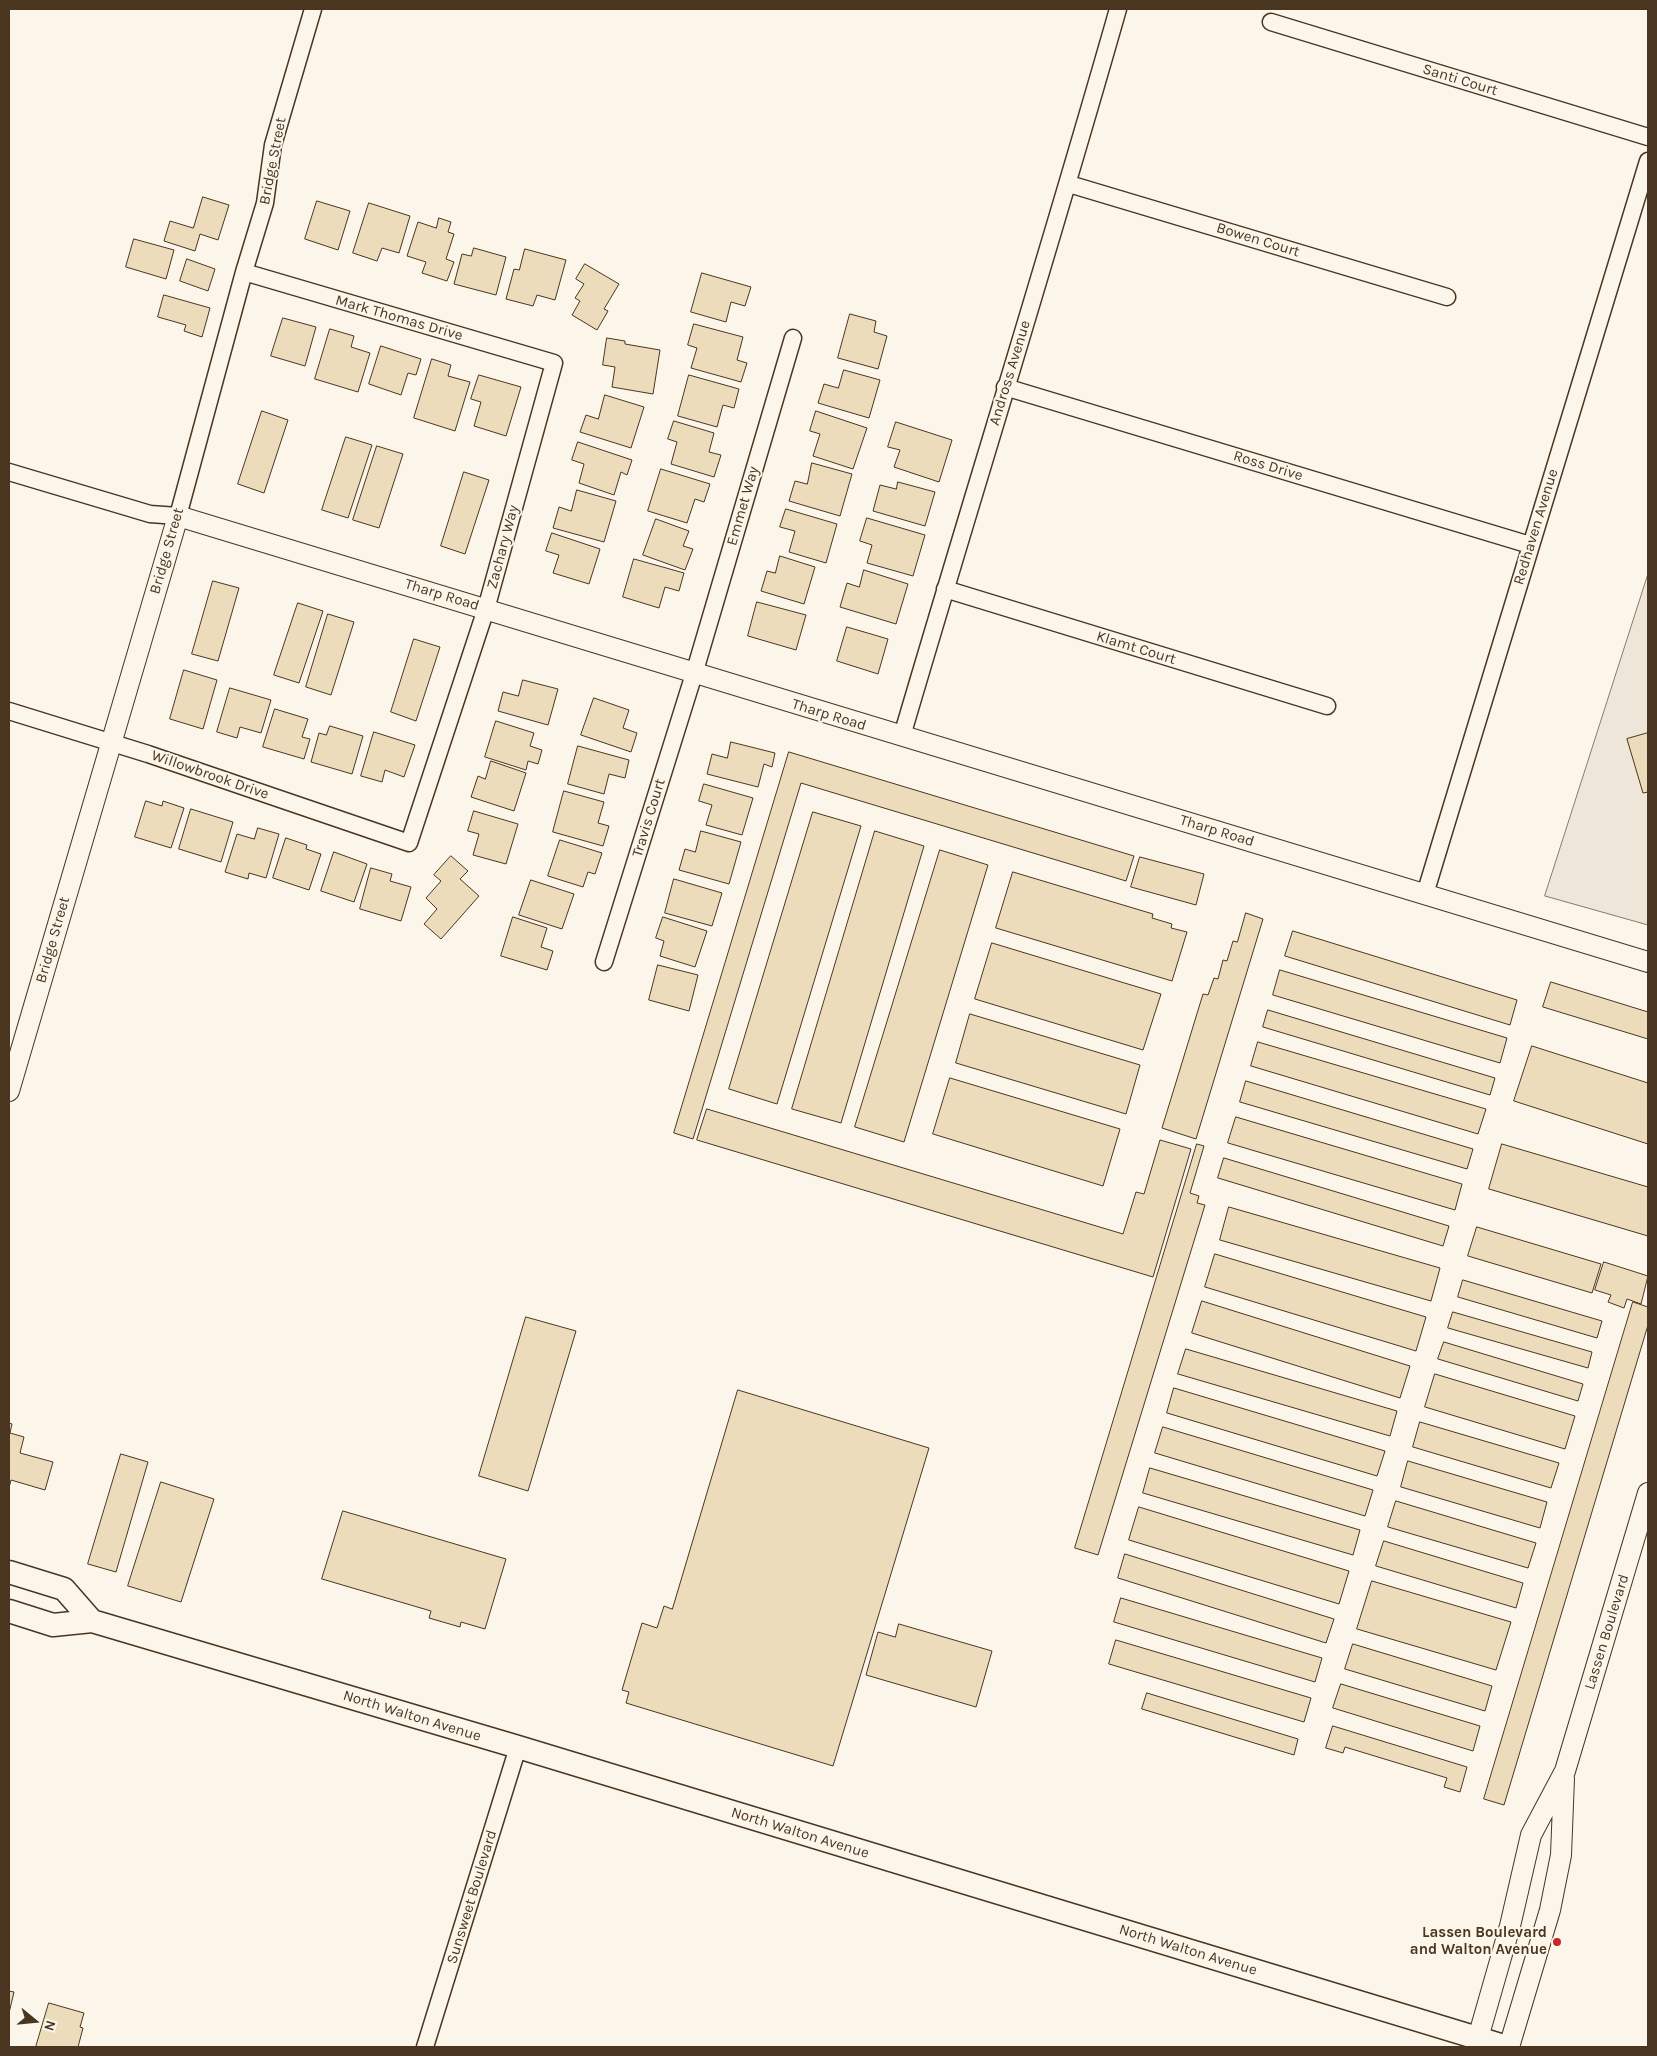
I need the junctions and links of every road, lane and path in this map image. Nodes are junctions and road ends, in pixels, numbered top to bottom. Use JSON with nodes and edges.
{"nodes":[{"id":1,"x":313,"y":9,"type":"edge"},
{"id":2,"x":1118,"y":9,"type":"edge"},
{"id":3,"x":1271,"y":22,"type":"dead end"},
{"id":4,"x":1648,"y":137,"type":"edge"},
{"id":5,"x":1648,"y":162,"type":"edge"},
{"id":6,"x":1069,"y":184,"type":"junction"},
{"id":7,"x":244,"y":272,"type":"junction"},
{"id":8,"x":1447,"y":297,"type":"dead end"},
{"id":9,"x":793,"y":338,"type":"dead end"},
{"id":10,"x":554,"y":363,"type":"joint"},
{"id":11,"x":1006,"y":387,"type":"junction"},
{"id":12,"x":9,"y":472,"type":"edge"},
{"id":13,"x":178,"y":516,"type":"junction"},
{"id":14,"x":1530,"y":545,"type":"junction"},
{"id":15,"x":945,"y":589,"type":"junction"},
{"id":16,"x":486,"y":609,"type":"junction"},
{"id":17,"x":694,"y":674,"type":"junction"},
{"id":18,"x":1327,"y":706,"type":"dead end"},
{"id":19,"x":9,"y":711,"type":"edge"},
{"id":20,"x":902,"y":736,"type":"junction"},
{"id":21,"x":112,"y":742,"type":"junction"},
{"id":22,"x":409,"y":844,"type":"joint"},
{"id":23,"x":1425,"y":894,"type":"junction"},
{"id":24,"x":604,"y":962,"type":"dead end"},
{"id":25,"x":1648,"y":962,"type":"edge"},
{"id":26,"x":9,"y":1091,"type":"edge"},
{"id":27,"x":1648,"y":1493,"type":"edge"},
{"id":28,"x":9,"y":1572,"type":"edge"},
{"id":29,"x":9,"y":1611,"type":"edge"},
{"id":30,"x":92,"y":1620,"type":"junction"},
{"id":31,"x":518,"y":1747,"type":"junction"},
{"id":32,"x":1565,"y":1771,"type":"junction"},
{"id":33,"x":1478,"y":2038,"type":"junction"},
{"id":34,"x":425,"y":2047,"type":"edge"},
{"id":35,"x":1508,"y":2047,"type":"edge"}],
"edges":[{"from":1,"to":7,"type":"street","name":"Bridge Street"},
{"from":2,"to":6,"type":"street","name":"Andross Avenue"},
{"from":3,"to":4,"type":"street","name":"Santi Court"},
{"from":5,"to":14,"type":"street","name":"Redhaven Avenue"},
{"from":6,"to":8,"type":"street","name":"Bowen Court"},
{"from":6,"to":11,"type":"street","name":"Andross Avenue"},
{"from":7,"to":10,"type":"street","name":"Mark Thomas Drive"},
{"from":7,"to":13,"type":"street","name":"Bridge Street"},
{"from":9,"to":17,"type":"street","name":"Emmet Way"},
{"from":10,"to":16,"type":"street","name":"Zachary Way"},
{"from":11,"to":14,"type":"street","name":"Ross Drive"},
{"from":11,"to":15,"type":"street","name":"Andross Avenue"},
{"from":12,"to":13,"type":"street","name":"Tharp Road"},
{"from":13,"to":16,"type":"street","name":"Tharp Road"},
{"from":13,"to":21,"type":"street","name":"Bridge Street"},
{"from":14,"to":23,"type":"street","name":"Redhaven Avenue"},
{"from":15,"to":18,"type":"street","name":"Klamt Court"},
{"from":15,"to":20,"type":"street","name":"Andross Avenue"},
{"from":16,"to":17,"type":"street","name":"Tharp Road"},
{"from":16,"to":22,"type":"street","name":"Zachary Way"},
{"from":17,"to":20,"type":"street","name":"Tharp Road"},
{"from":17,"to":24,"type":"street","name":"Travis Court"},
{"from":19,"to":21,"type":"street","name":"Willowbrook Drive"},
{"from":20,"to":23,"type":"street","name":"Tharp Road"},
{"from":21,"to":22,"type":"street","name":"Willowbrook Drive"},
{"from":21,"to":26,"type":"street","name":"Bridge Street"},
{"from":23,"to":25,"type":"street","name":"Tharp Road"},
{"from":27,"to":32,"type":"street","name":"Lassen Boulevard"},
{"from":28,"to":30,"type":"main road"},
{"from":29,"to":30,"type":"main road","name":"North Walton Avenue"},
{"from":30,"to":31,"type":"main road","name":"North Walton Avenue"},
{"from":31,"to":33,"type":"main road","name":"North Walton Avenue"},
{"from":31,"to":34,"type":"street","name":"Sunsweet Boulevard"},
{"from":32,"to":33,"type":"street","name":"Lassen Boulevard"},
{"from":32,"to":35,"type":"street","name":"Lassen Boulevard"},
{"from":33,"to":35,"type":"main road","name":"North Walton Avenue"}]}
